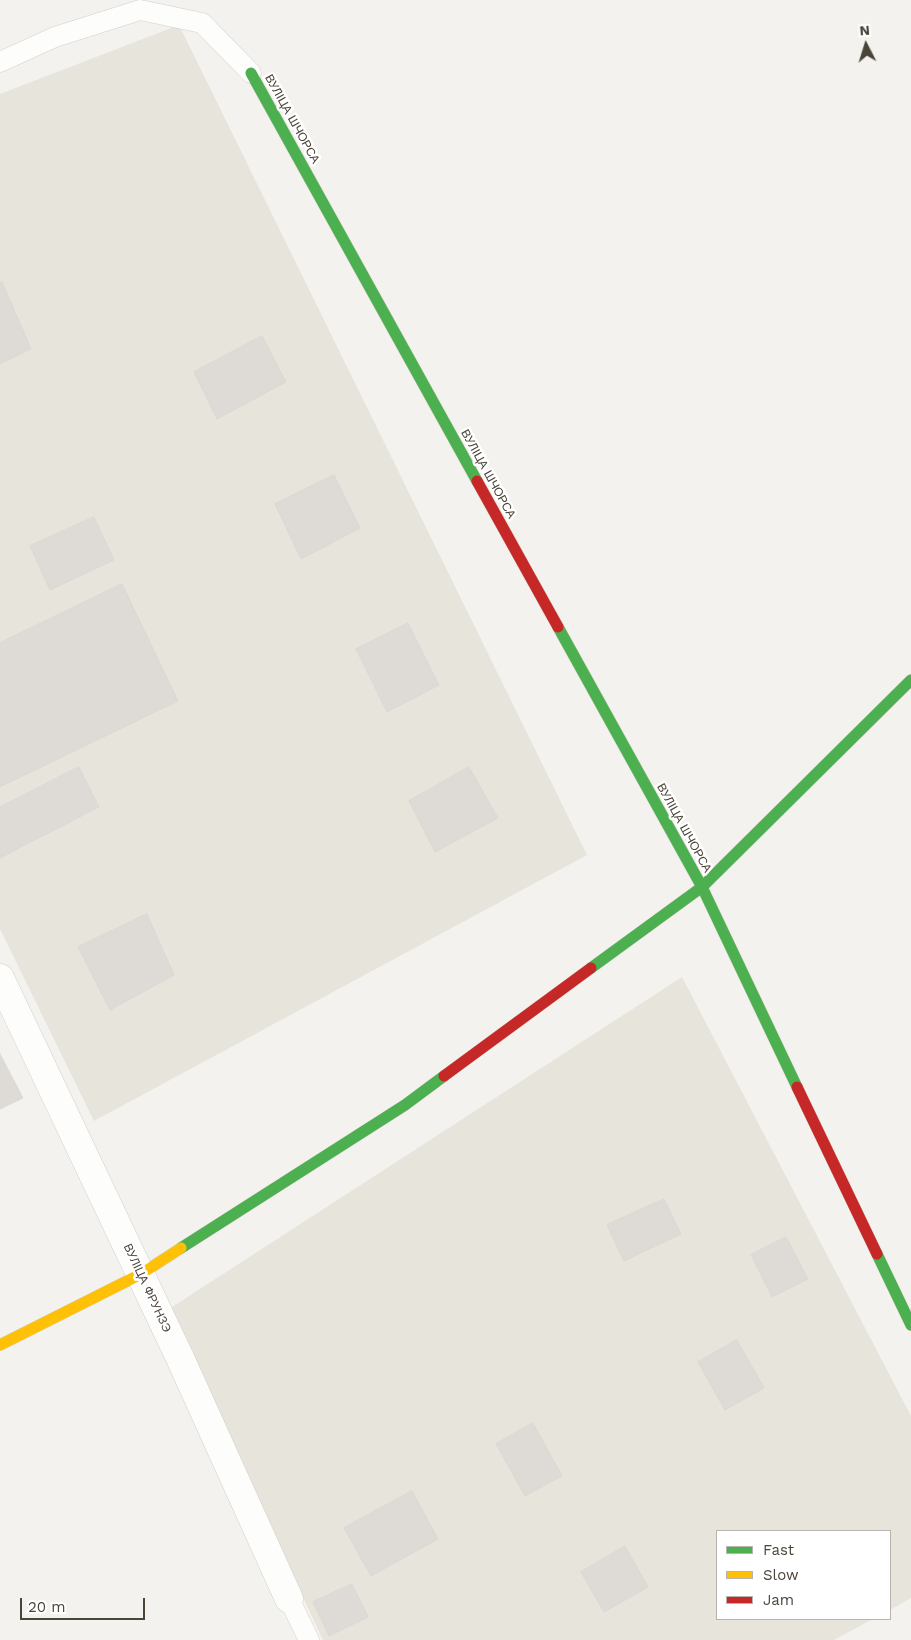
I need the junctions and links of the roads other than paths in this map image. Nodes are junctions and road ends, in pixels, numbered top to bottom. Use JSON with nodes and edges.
{"nodes":[{"id":1,"x":0,"y":62,"type":"edge"},
{"id":2,"x":251,"y":73,"type":"joint"},
{"id":3,"x":911,"y":680,"type":"edge"},
{"id":4,"x":702,"y":887,"type":"junction"},
{"id":5,"x":0,"y":978,"type":"edge"},
{"id":6,"x":141,"y":1274,"type":"junction"},
{"id":7,"x":911,"y":1326,"type":"edge"},
{"id":8,"x":0,"y":1345,"type":"edge"},
{"id":9,"x":289,"y":1599,"type":"joint"},
{"id":10,"x":308,"y":1640,"type":"edge"}],
"edges":[{"from":1,"to":2,"type":"lane"},
{"from":2,"to":4,"type":"street","name":"ВУЛІЦА ШЧОРСА"},
{"from":3,"to":4,"type":"street"},
{"from":4,"to":6,"type":"street"},
{"from":4,"to":7,"type":"street","name":"ВУЛІЦА ШЧОРСА"},
{"from":5,"to":6,"type":"street","name":"ВУЛІЦА ФРУНЗЭ"},
{"from":6,"to":8,"type":"street"},
{"from":6,"to":9,"type":"street","name":"ВУЛІЦА ФРУНЗЭ"},
{"from":9,"to":10,"type":"lane"}]}
